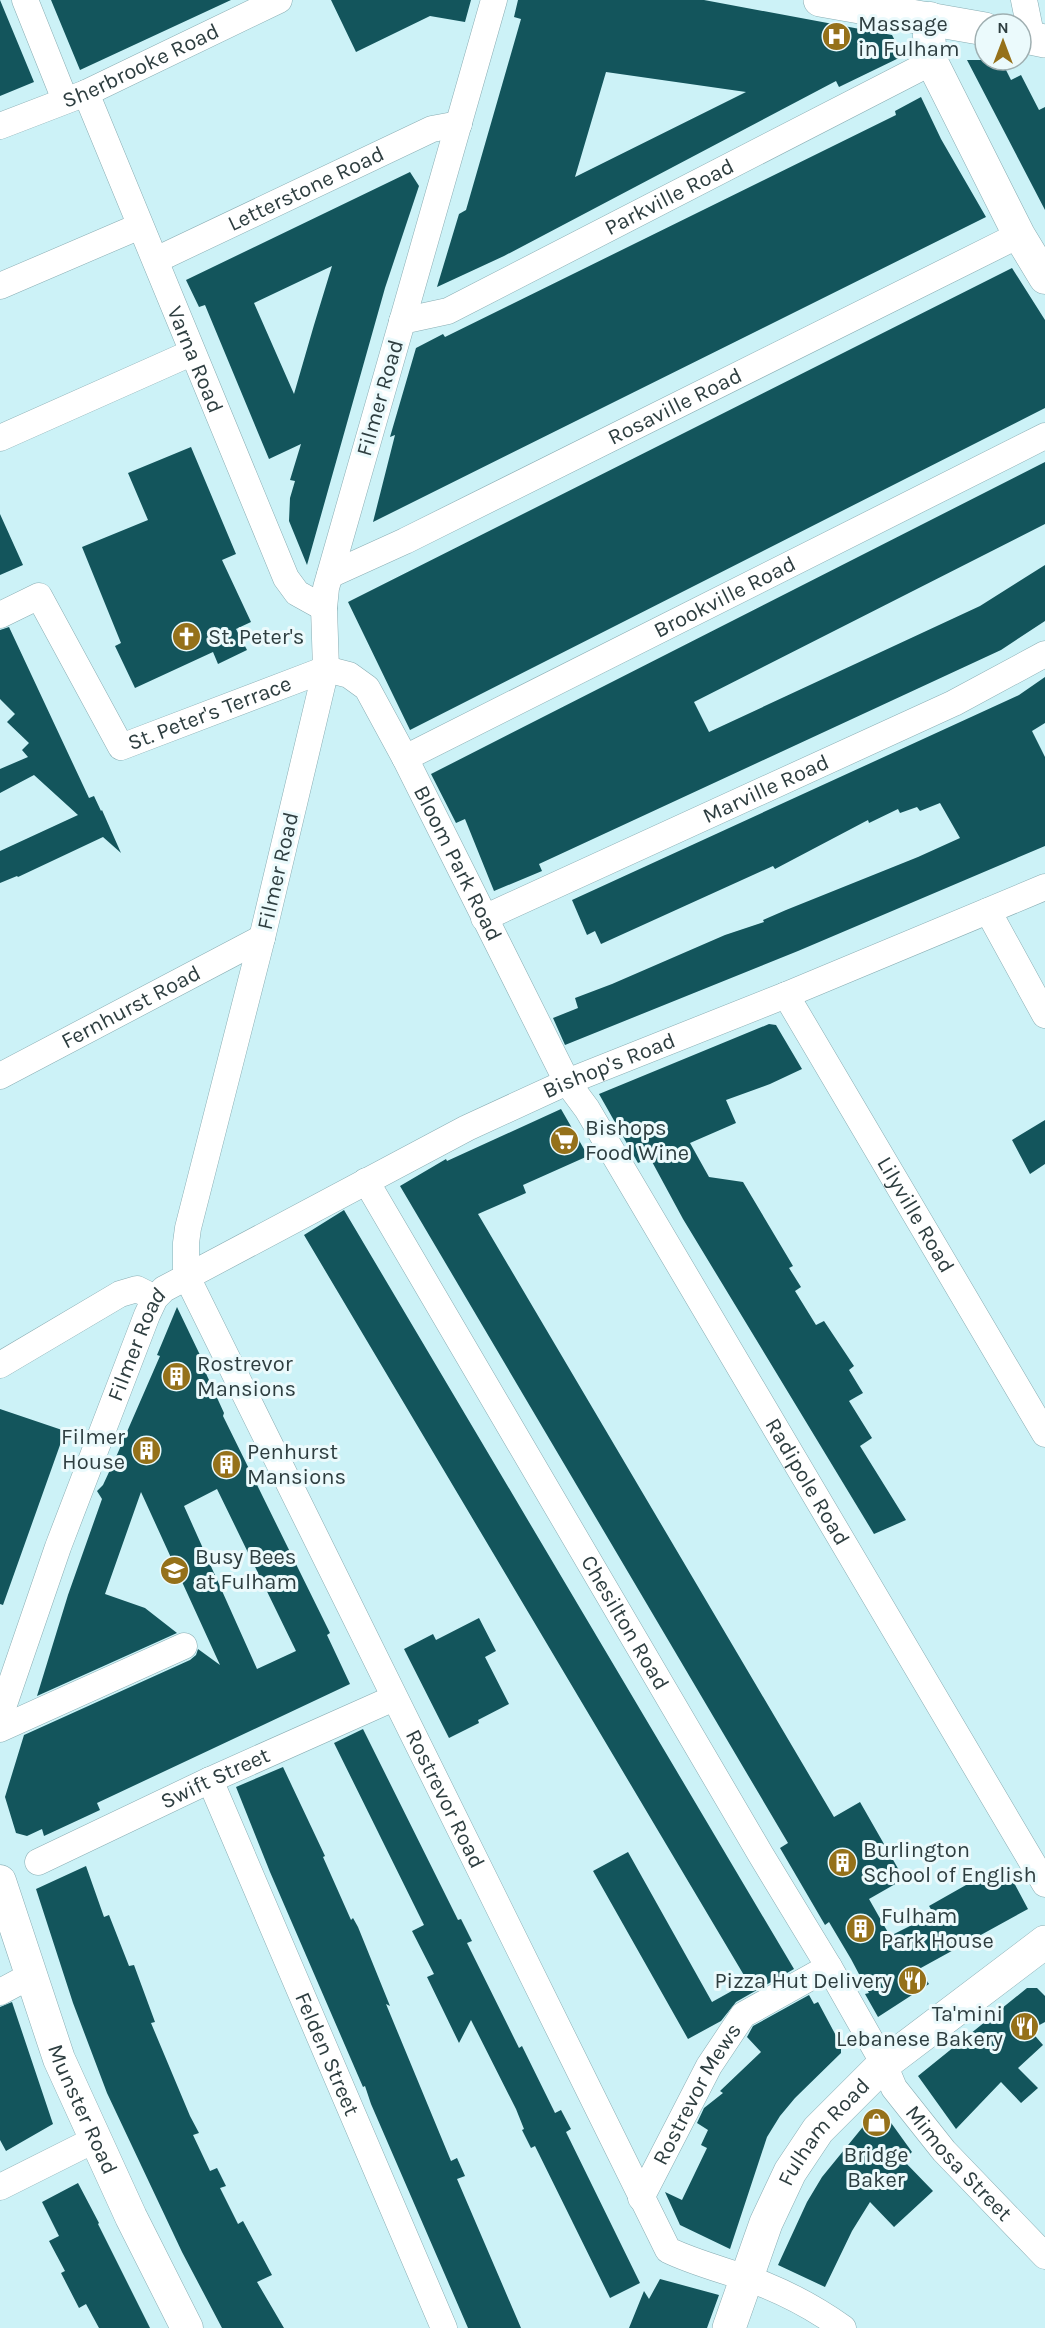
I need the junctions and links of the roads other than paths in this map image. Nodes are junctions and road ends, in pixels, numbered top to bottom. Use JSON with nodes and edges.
{"nodes":[{"id":1,"x":25,"y":0,"type":"edge"},
{"id":2,"x":279,"y":0,"type":"edge"},
{"id":3,"x":494,"y":0,"type":"edge"},
{"id":4,"x":820,"y":0,"type":"edge"},
{"id":5,"x":930,"y":18,"type":"junction"},
{"id":6,"x":973,"y":27,"type":"edge"},
{"id":7,"x":932,"y":62,"type":"junction"},
{"id":8,"x":75,"y":97,"type":"junction"},
{"id":9,"x":459,"y":124,"type":"junction"},
{"id":10,"x":0,"y":126,"type":"edge"},
{"id":11,"x":140,"y":226,"type":"junction"},
{"id":12,"x":1019,"y":235,"type":"junction"},
{"id":13,"x":156,"y":260,"type":"junction"},
{"id":14,"x":1045,"y":278,"type":"edge"},
{"id":15,"x":0,"y":286,"type":"edge"},
{"id":16,"x":402,"y":321,"type":"junction"},
{"id":17,"x":191,"y":353,"type":"junction"},
{"id":18,"x":1045,"y":436,"type":"edge"},
{"id":19,"x":0,"y":438,"type":"edge"},
{"id":20,"x":330,"y":575,"type":"junction"},
{"id":21,"x":324,"y":608,"type":"junction"},
{"id":22,"x":0,"y":615,"type":"edge"},
{"id":23,"x":1045,"y":654,"type":"edge"},
{"id":24,"x":326,"y":669,"type":"junction"},
{"id":25,"x":405,"y":758,"type":"junction"},
{"id":26,"x":1045,"y":887,"type":"edge"},
{"id":27,"x":988,"y":911,"type":"junction"},
{"id":28,"x":484,"y":918,"type":"junction"},
{"id":29,"x":262,"y":938,"type":"junction"},
{"id":30,"x":786,"y":995,"type":"junction"},
{"id":31,"x":1045,"y":1015,"type":"edge"},
{"id":32,"x":0,"y":1076,"type":"edge"},
{"id":33,"x":567,"y":1082,"type":"junction"},
{"id":34,"x":366,"y":1181,"type":"junction"},
{"id":35,"x":186,"y":1275,"type":"junction"},
{"id":36,"x":155,"y":1298,"type":"junction"},
{"id":37,"x":0,"y":1365,"type":"edge"},
{"id":38,"x":1045,"y":1434,"type":"edge"},
{"id":39,"x":184,"y":1646,"type":"dead end"},
{"id":40,"x":394,"y":1698,"type":"junction"},
{"id":41,"x":0,"y":1716,"type":"edge"},
{"id":42,"x":0,"y":1729,"type":"edge"},
{"id":43,"x":210,"y":1780,"type":"junction"},
{"id":44,"x":38,"y":1862,"type":"dead end"},
{"id":45,"x":0,"y":1881,"type":"edge"},
{"id":46,"x":1045,"y":1884,"type":"edge"},
{"id":47,"x":1042,"y":1951,"type":"edge"},
{"id":48,"x":829,"y":1967,"type":"junction"},
{"id":49,"x":30,"y":1976,"type":"junction"},
{"id":50,"x":0,"y":1992,"type":"edge"},
{"id":51,"x":884,"y":2064,"type":"junction"},
{"id":52,"x":94,"y":2140,"type":"junction"},
{"id":53,"x":0,"y":2187,"type":"edge"},
{"id":54,"x":641,"y":2198,"type":"junction"},
{"id":55,"x":1045,"y":2256,"type":"edge"},
{"id":56,"x":746,"y":2279,"type":"junction"},
{"id":57,"x":187,"y":2328,"type":"edge"},
{"id":58,"x":444,"y":2328,"type":"edge"},
{"id":59,"x":729,"y":2328,"type":"edge"},
{"id":60,"x":843,"y":2328,"type":"edge"}],
"edges":[{"from":1,"to":8,"type":"street","name":"Varna Road"},
{"from":2,"to":8,"type":"street","name":"Sherbrooke Road"},
{"from":3,"to":9,"type":"street","name":"Filmer Road"},
{"from":4,"to":5,"type":"main road"},
{"from":5,"to":6,"type":"main road"},
{"from":5,"to":7,"type":"street"},
{"from":7,"to":12,"type":"street"},
{"from":7,"to":16,"type":"street","name":"Parkville Road"},
{"from":8,"to":10,"type":"street","name":"Sherbrooke Road"},
{"from":8,"to":11,"type":"street","name":"Varna Road"},
{"from":9,"to":13,"type":"street","name":"Letterstone Road"},
{"from":9,"to":16,"type":"street","name":"Filmer Road"},
{"from":11,"to":13,"type":"street","name":"Varna Road"},
{"from":11,"to":15,"type":"street"},
{"from":12,"to":14,"type":"street"},
{"from":12,"to":20,"type":"street","name":"Rosaville Road"},
{"from":13,"to":17,"type":"street","name":"Varna Road"},
{"from":16,"to":20,"type":"street","name":"Filmer Road"},
{"from":17,"to":19,"type":"street"},
{"from":17,"to":21,"type":"street","name":"Varna Road"},
{"from":18,"to":25,"type":"street","name":"Brookville Road"},
{"from":20,"to":21,"type":"street","name":"Filmer Road"},
{"from":21,"to":24,"type":"street","name":"Filmer Road"},
{"from":22,"to":24,"type":"street","name":"St. Peter's Terrace"},
{"from":23,"to":28,"type":"street","name":"Marville Road"},
{"from":24,"to":25,"type":"street","name":"Bloom Park Road"},
{"from":24,"to":29,"type":"street","name":"Filmer Road"},
{"from":25,"to":28,"type":"street","name":"Bloom Park Road"},
{"from":26,"to":27,"type":"street","name":"Bishop's Road"},
{"from":27,"to":30,"type":"street","name":"Bishop's Road"},
{"from":27,"to":31,"type":"street"},
{"from":28,"to":33,"type":"street","name":"Bloom Park Road"},
{"from":29,"to":32,"type":"street","name":"Fernhurst Road"},
{"from":29,"to":35,"type":"street","name":"Filmer Road"},
{"from":30,"to":33,"type":"street","name":"Bishop's Road"},
{"from":30,"to":38,"type":"street","name":"Lilyville Road"},
{"from":33,"to":34,"type":"street","name":"Bishop's Road"},
{"from":33,"to":46,"type":"street","name":"Radipole Road"},
{"from":34,"to":35,"type":"street","name":"Bishop's Road"},
{"from":34,"to":48,"type":"street","name":"Chesilton Road"},
{"from":35,"to":36,"type":"street","name":"Filmer Road"},
{"from":35,"to":40,"type":"street","name":"Rostrevor Road"},
{"from":36,"to":37,"type":"street"},
{"from":36,"to":41,"type":"street","name":"Filmer Road"},
{"from":39,"to":42,"type":"street"},
{"from":40,"to":43,"type":"street","name":"Swift Street"},
{"from":40,"to":54,"type":"street","name":"Rostrevor Road"},
{"from":43,"to":44,"type":"street","name":"Swift Street"},
{"from":43,"to":58,"type":"street","name":"Felden Street"},
{"from":45,"to":49,"type":"street","name":"Munster Road"},
{"from":47,"to":51,"type":"main road","name":"Fulham Road"},
{"from":48,"to":51,"type":"street","name":"Chesilton Road"},
{"from":48,"to":54,"type":"street","name":"Rostrevor Mews"},
{"from":49,"to":50,"type":"street"},
{"from":49,"to":52,"type":"street","name":"Munster Road"},
{"from":51,"to":55,"type":"street","name":"Mimosa Street"},
{"from":51,"to":56,"type":"main road","name":"Fulham Road"},
{"from":52,"to":53,"type":"street"},
{"from":52,"to":57,"type":"street","name":"Munster Road"},
{"from":54,"to":56,"type":"street","name":"Rostrevor Road"},
{"from":56,"to":59,"type":"main road","name":"Fulham Road"},
{"from":56,"to":60,"type":"street","name":"Rostrevor Road"}]}
